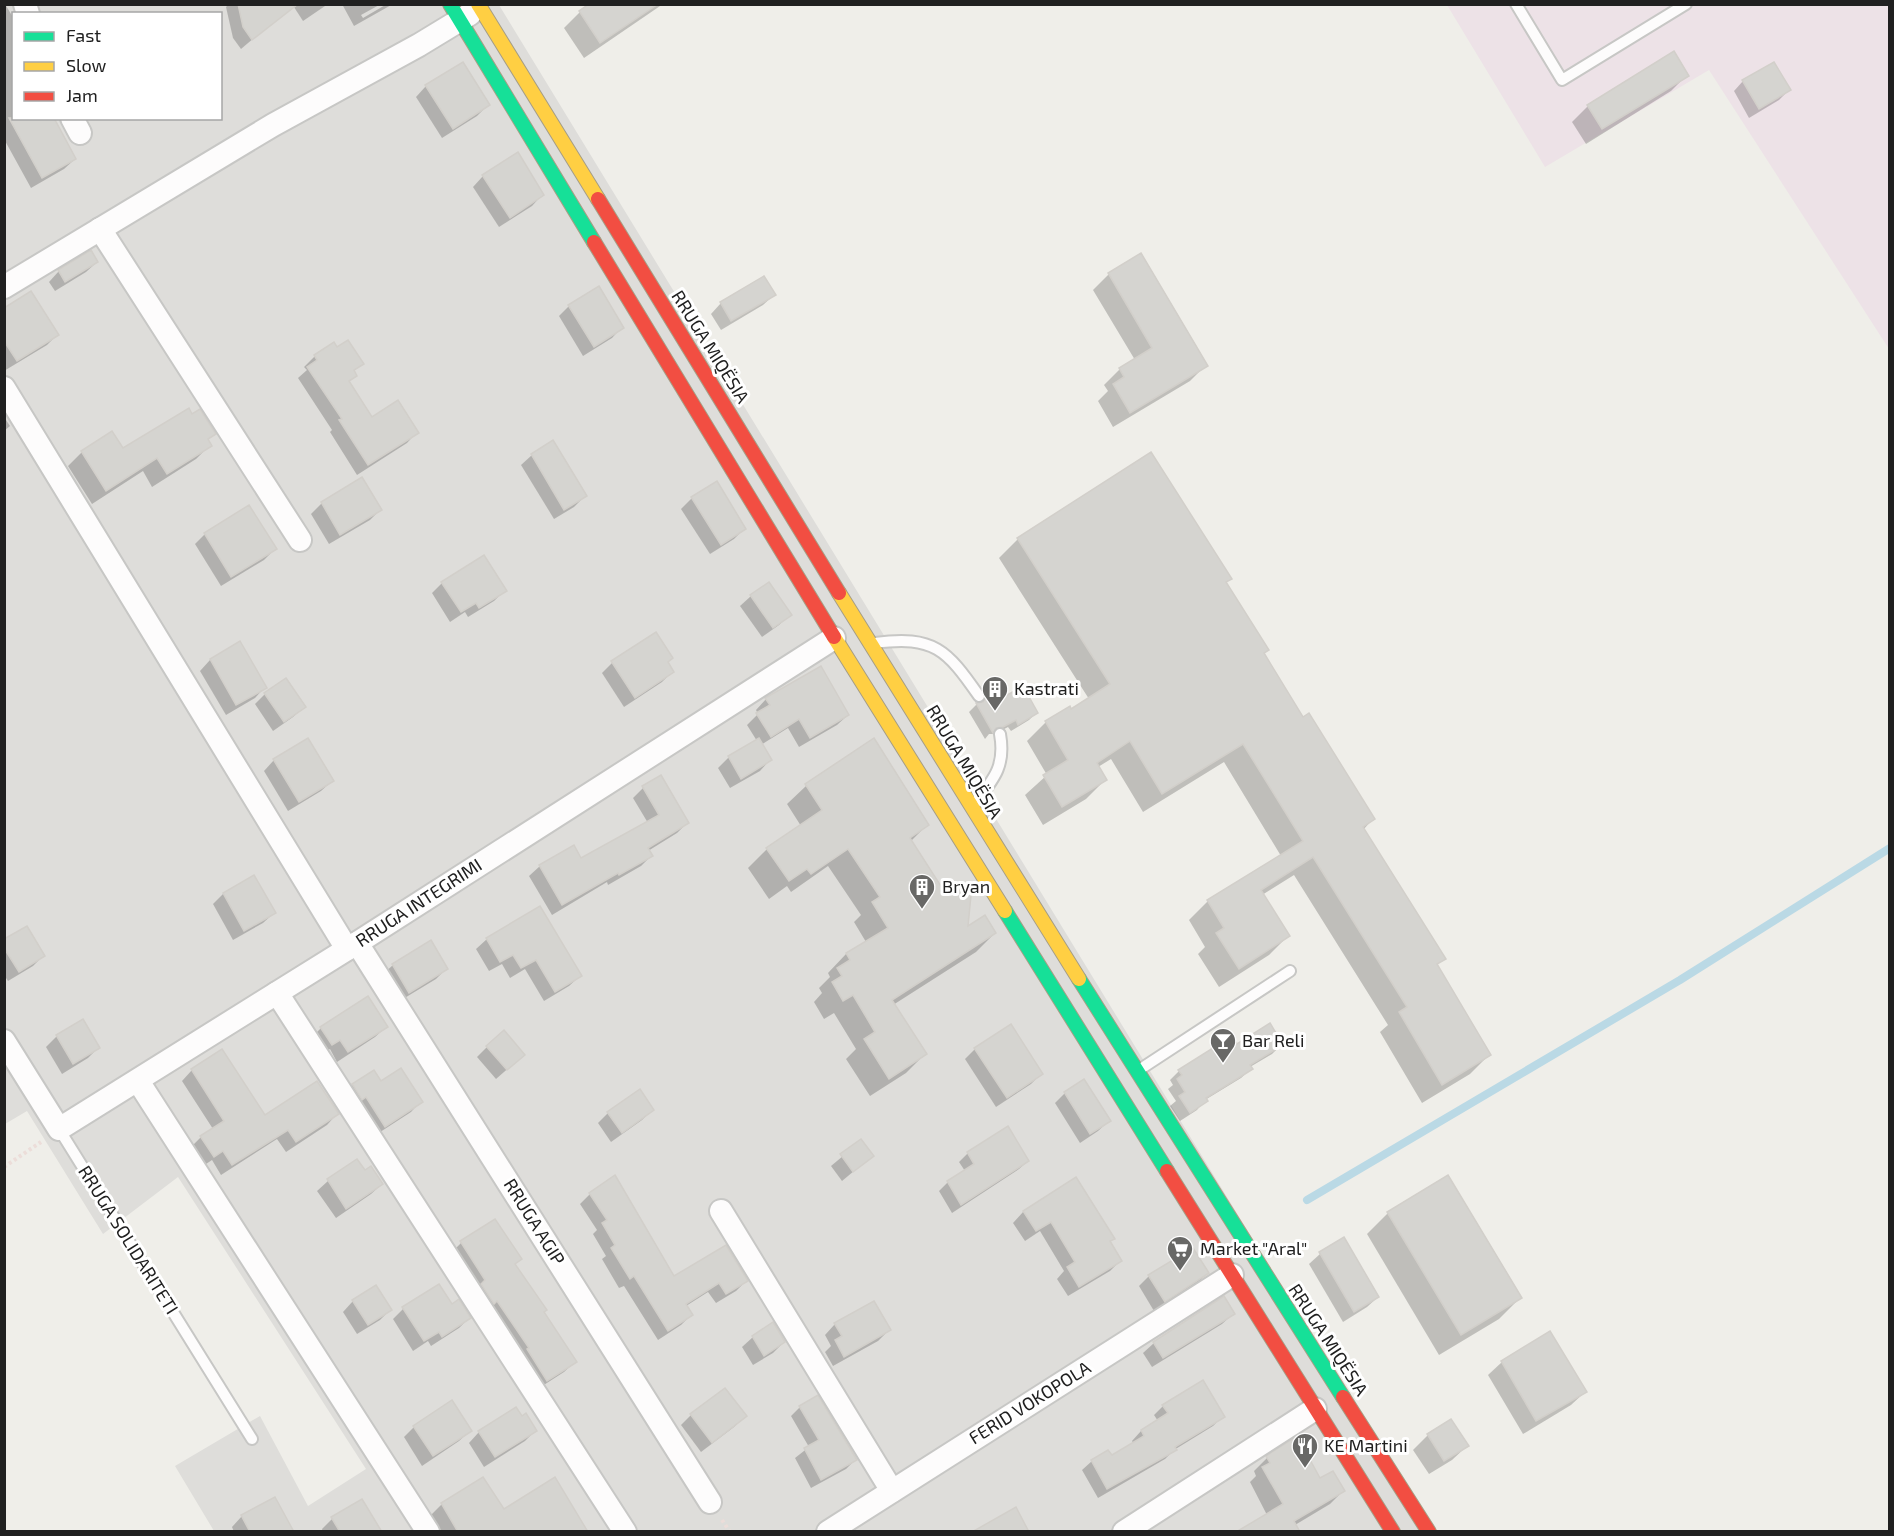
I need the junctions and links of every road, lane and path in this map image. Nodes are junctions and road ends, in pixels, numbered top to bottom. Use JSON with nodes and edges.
{"nodes":[{"id":1,"x":1516,"y":4,"type":"edge"},
{"id":2,"x":1686,"y":4,"type":"edge"},
{"id":3,"x":481,"y":5,"type":"edge"},
{"id":4,"x":455,"y":13,"type":"edge"},
{"id":5,"x":100,"y":229,"type":"junction"},
{"id":6,"x":4,"y":287,"type":"edge"},
{"id":7,"x":4,"y":388,"type":"edge"},
{"id":8,"x":300,"y":540,"type":"dead end"},
{"id":9,"x":834,"y":638,"type":"junction"},
{"id":10,"x":871,"y":644,"type":"junction"},
{"id":11,"x":979,"y":696,"type":"dead end"},
{"id":12,"x":1000,"y":734,"type":"dead end"},
{"id":13,"x":971,"y":808,"type":"junction"},
{"id":14,"x":352,"y":946,"type":"junction"},
{"id":15,"x":1290,"y":971,"type":"dead end"},
{"id":16,"x":277,"y":993,"type":"junction"},
{"id":17,"x":4,"y":1041,"type":"edge"},
{"id":18,"x":1136,"y":1072,"type":"junction"},
{"id":19,"x":138,"y":1081,"type":"junction"},
{"id":20,"x":59,"y":1130,"type":"junction"},
{"id":21,"x":4,"y":1167,"type":"edge"},
{"id":22,"x":721,"y":1211,"type":"dead end"},
{"id":23,"x":1232,"y":1275,"type":"junction"},
{"id":24,"x":1315,"y":1409,"type":"junction"},
{"id":25,"x":252,"y":1439,"type":"dead end"},
{"id":26,"x":892,"y":1491,"type":"junction"},
{"id":27,"x":710,"y":1502,"type":"dead end"},
{"id":28,"x":429,"y":1532,"type":"edge"},
{"id":29,"x":625,"y":1532,"type":"edge"},
{"id":30,"x":828,"y":1532,"type":"edge"},
{"id":31,"x":1124,"y":1532,"type":"edge"},
{"id":32,"x":1393,"y":1532,"type":"edge"},
{"id":33,"x":1430,"y":1532,"type":"edge"}],
"edges":[{"from":1,"to":2,"type":"lane"},
{"from":3,"to":4,"type":"street"},
{"from":3,"to":10,"type":"main road","name":"RRUGA MIQËSIA"},
{"from":4,"to":5,"type":"street"},
{"from":4,"to":9,"type":"main road"},
{"from":5,"to":6,"type":"street"},
{"from":5,"to":8,"type":"street"},
{"from":7,"to":14,"type":"street","name":"RRUGA AGIP"},
{"from":9,"to":14,"type":"street","name":"RRUGA INTEGRIMI"},
{"from":9,"to":23,"type":"main road"},
{"from":10,"to":11,"type":"lane"},
{"from":10,"to":13,"type":"main road","name":"RRUGA MIQËSIA"},
{"from":12,"to":13,"type":"lane"},
{"from":13,"to":18,"type":"main road","name":"RRUGA MIQËSIA"},
{"from":14,"to":16,"type":"street","name":"RRUGA INTEGRIMI"},
{"from":14,"to":27,"type":"street","name":"RRUGA AGIP"},
{"from":15,"to":18,"type":"lane"},
{"from":16,"to":19,"type":"street","name":"RRUGA INTEGRIMI"},
{"from":16,"to":29,"type":"street"},
{"from":17,"to":20,"type":"street","name":"RRUGA SOLIDARITETI"},
{"from":18,"to":33,"type":"main road","name":"RRUGA MIQËSIA"},
{"from":19,"to":20,"type":"street","name":"RRUGA INTEGRIMI"},
{"from":19,"to":28,"type":"street"},
{"from":20,"to":21,"type":"path"},
{"from":20,"to":25,"type":"lane","name":"RRUGA SOLIDARITETI"},
{"from":22,"to":26,"type":"street"},
{"from":23,"to":24,"type":"main road"},
{"from":23,"to":26,"type":"street","name":"FERID VOKOPOLA"},
{"from":24,"to":31,"type":"street"},
{"from":24,"to":32,"type":"main road"},
{"from":26,"to":30,"type":"street","name":"FERID VOKOPOLA"}]}
